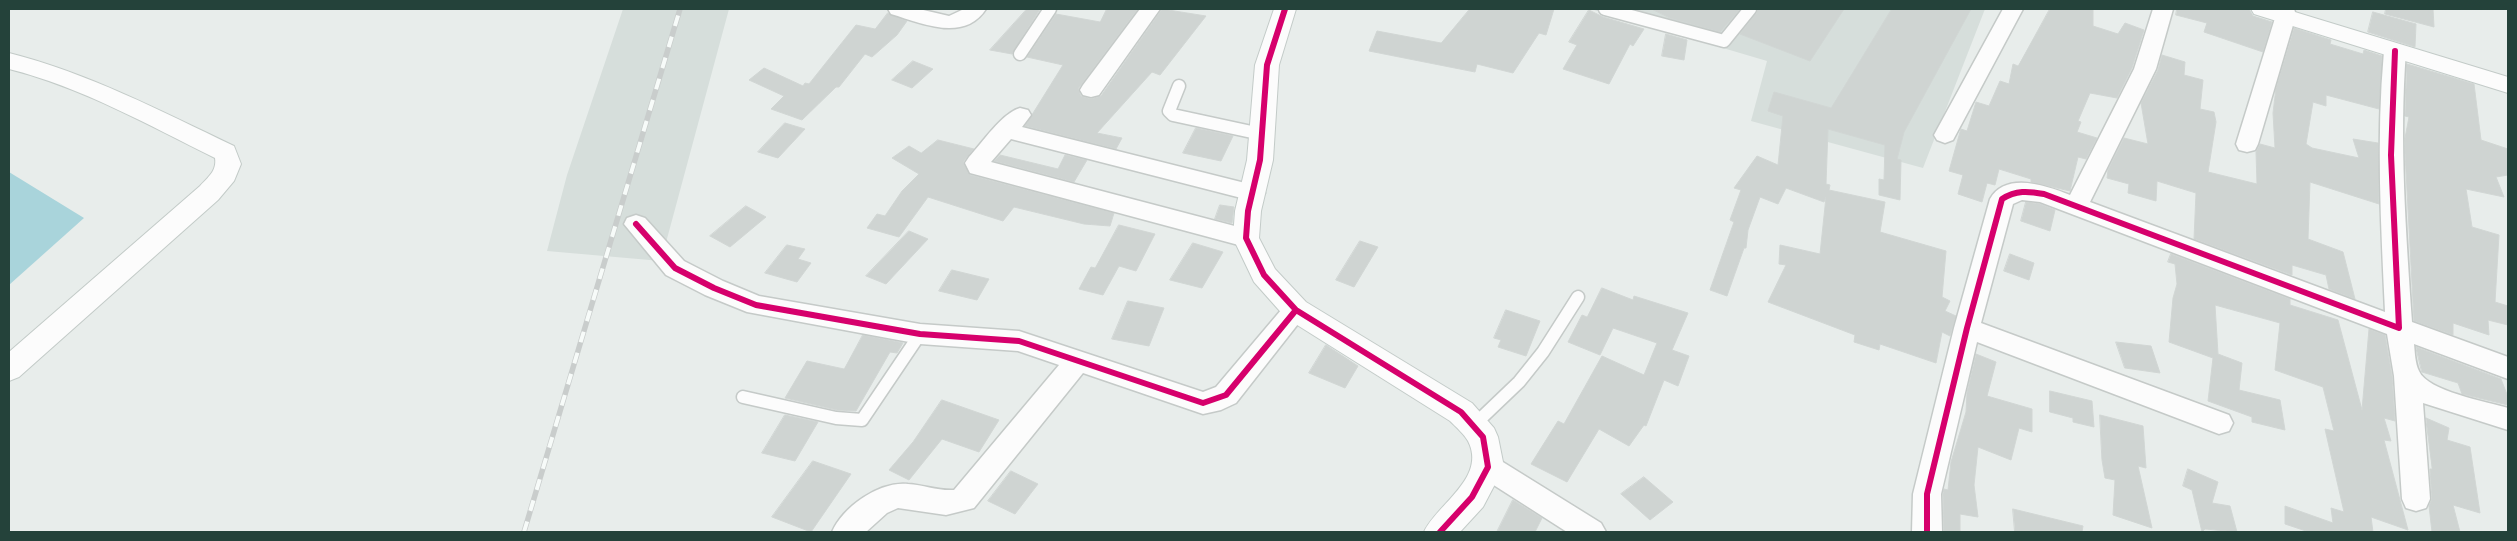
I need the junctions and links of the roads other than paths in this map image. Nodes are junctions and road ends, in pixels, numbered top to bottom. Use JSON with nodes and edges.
{"nodes":[{"id":1,"x":898,"y":9,"type":"edge"},
{"id":2,"x":976,"y":9,"type":"edge"},
{"id":3,"x":1050,"y":9,"type":"edge"},
{"id":4,"x":1150,"y":9,"type":"edge"},
{"id":5,"x":1285,"y":9,"type":"edge"},
{"id":6,"x":1605,"y":9,"type":"edge"},
{"id":7,"x":1750,"y":9,"type":"edge"},
{"id":8,"x":2013,"y":9,"type":"edge"},
{"id":9,"x":2163,"y":9,"type":"edge"},
{"id":10,"x":2262,"y":9,"type":"edge"},
{"id":11,"x":2285,"y":12,"type":"edge"},
{"id":12,"x":2395,"y":51,"type":"junction"},
{"id":13,"x":1020,"y":54,"type":"dead end"},
{"id":14,"x":9,"y":61,"type":"edge"},
{"id":15,"x":2508,"y":85,"type":"edge"},
{"id":16,"x":1179,"y":86,"type":"dead end"},
{"id":17,"x":1091,"y":90,"type":"dead end"},
{"id":18,"x":1261,"y":134,"type":"junction"},
{"id":19,"x":1945,"y":135,"type":"dead end"},
{"id":20,"x":2247,"y":144,"type":"dead end"},
{"id":21,"x":1253,"y":193,"type":"junction"},
{"id":22,"x":2076,"y":206,"type":"junction"},
{"id":23,"x":636,"y":224,"type":"dead end"},
{"id":24,"x":1246,"y":238,"type":"junction"},
{"id":25,"x":1578,"y":297,"type":"dead end"},
{"id":26,"x":1296,"y":310,"type":"junction"},
{"id":27,"x":1967,"y":328,"type":"junction"},
{"id":28,"x":2399,"y":328,"type":"junction"},
{"id":29,"x":920,"y":334,"type":"junction"},
{"id":30,"x":1078,"y":361,"type":"junction"},
{"id":31,"x":2508,"y":368,"type":"edge"},
{"id":32,"x":9,"y":370,"type":"edge"},
{"id":33,"x":2407,"y":376,"type":"junction"},
{"id":34,"x":743,"y":397,"type":"dead end"},
{"id":35,"x":2508,"y":419,"type":"edge"},
{"id":36,"x":2219,"y":423,"type":"dead end"},
{"id":37,"x":1474,"y":426,"type":"junction"},
{"id":38,"x":1488,"y":467,"type":"junction"},
{"id":39,"x":2416,"y":499,"type":"dead end"},
{"id":40,"x":847,"y":532,"type":"edge"},
{"id":41,"x":1440,"y":532,"type":"edge"},
{"id":42,"x":1591,"y":532,"type":"edge"},
{"id":43,"x":1927,"y":532,"type":"edge"}],
"edges":[{"from":1,"to":2,"type":"street"},
{"from":3,"to":13,"type":"lane"},
{"from":4,"to":17,"type":"street"},
{"from":5,"to":18,"type":"street"},
{"from":6,"to":7,"type":"lane"},
{"from":8,"to":19,"type":"street"},
{"from":9,"to":22,"type":"street"},
{"from":10,"to":11,"type":"street"},
{"from":11,"to":12,"type":"street"},
{"from":11,"to":20,"type":"street"},
{"from":12,"to":15,"type":"street"},
{"from":12,"to":28,"type":"street"},
{"from":14,"to":32,"type":"street"},
{"from":16,"to":18,"type":"lane"},
{"from":18,"to":21,"type":"street"},
{"from":21,"to":24,"type":"street"},
{"from":21,"to":24,"type":"street"},
{"from":22,"to":27,"type":"street"},
{"from":22,"to":28,"type":"street"},
{"from":23,"to":29,"type":"street"},
{"from":24,"to":26,"type":"street"},
{"from":25,"to":37,"type":"lane"},
{"from":26,"to":30,"type":"street"},
{"from":26,"to":37,"type":"street"},
{"from":27,"to":36,"type":"street"},
{"from":27,"to":43,"type":"street"},
{"from":28,"to":31,"type":"street"},
{"from":28,"to":33,"type":"street"},
{"from":29,"to":30,"type":"street"},
{"from":29,"to":34,"type":"lane"},
{"from":30,"to":40,"type":"street"},
{"from":33,"to":35,"type":"street"},
{"from":33,"to":39,"type":"street"},
{"from":37,"to":38,"type":"street"},
{"from":38,"to":41,"type":"street"},
{"from":38,"to":42,"type":"street"}]}
